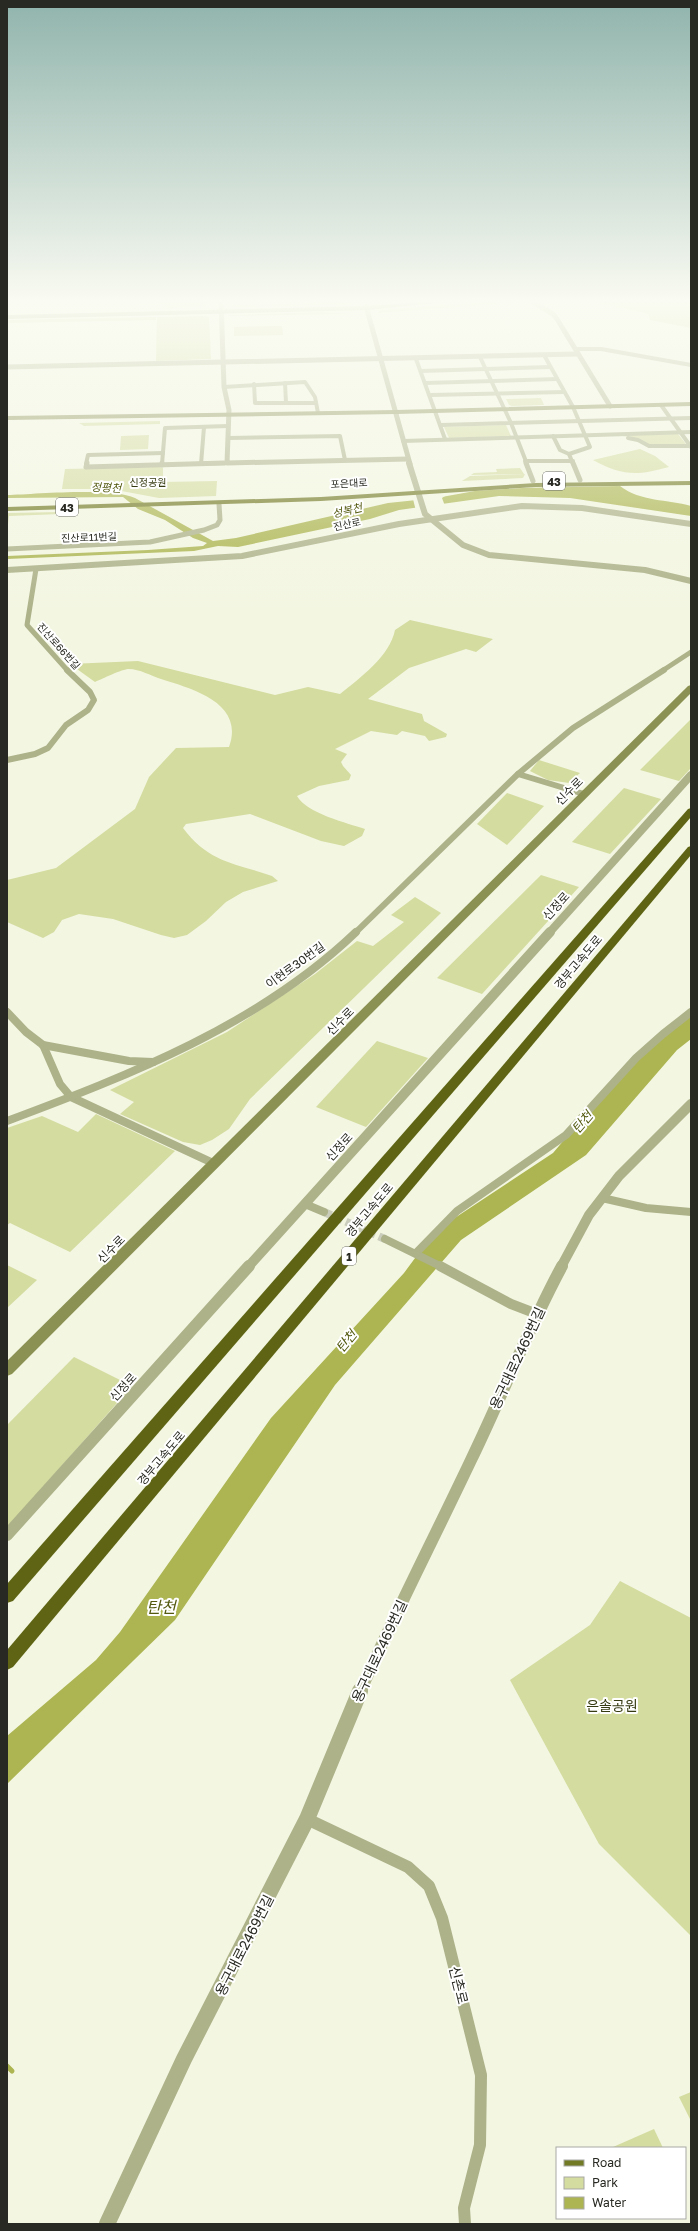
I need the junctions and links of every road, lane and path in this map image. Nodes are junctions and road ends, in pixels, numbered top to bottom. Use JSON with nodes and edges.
{"nodes":[{"id":1,"x":227,"y":405,"type":"edge"},
{"id":2,"x":316,"y":405,"type":"edge"},
{"id":3,"x":394,"y":405,"type":"edge"},
{"id":4,"x":434,"y":405,"type":"edge"},
{"id":5,"x":503,"y":405,"type":"edge"},
{"id":6,"x":655,"y":405,"type":"edge"},
{"id":7,"x":661,"y":405,"type":"edge"},
{"id":8,"x":610,"y":406,"type":"joint"},
{"id":9,"x":573,"y":407,"type":"junction"},
{"id":10,"x":505,"y":409,"type":"junction"},
{"id":11,"x":436,"y":411,"type":"junction"},
{"id":12,"x":396,"y":412,"type":"junction"},
{"id":13,"x":318,"y":413,"type":"junction"},
{"id":14,"x":229,"y":415,"type":"junction"},
{"id":15,"x":7,"y":418,"type":"edge"},
{"id":16,"x":691,"y":418,"type":"edge"},
{"id":17,"x":671,"y":419,"type":"junction"},
{"id":18,"x":579,"y":422,"type":"junction"},
{"id":19,"x":511,"y":423,"type":"junction"},
{"id":20,"x":441,"y":425,"type":"junction"},
{"id":21,"x":228,"y":426,"type":"junction"},
{"id":22,"x":204,"y":427,"type":"junction"},
{"id":23,"x":691,"y":432,"type":"edge"},
{"id":24,"x":680,"y":433,"type":"junction"},
{"id":25,"x":586,"y":435,"type":"junction"},
{"id":26,"x":604,"y":435,"type":"junction"},
{"id":27,"x":553,"y":436,"type":"junction"},
{"id":28,"x":516,"y":437,"type":"junction"},
{"id":29,"x":228,"y":438,"type":"junction"},
{"id":30,"x":445,"y":439,"type":"junction"},
{"id":31,"x":403,"y":441,"type":"junction"},
{"id":32,"x":691,"y":446,"type":"edge"},
{"id":33,"x":163,"y":453,"type":"junction"},
{"id":34,"x":569,"y":454,"type":"junction"},
{"id":35,"x":408,"y":459,"type":"junction"},
{"id":36,"x":346,"y":460,"type":"junction"},
{"id":37,"x":573,"y":461,"type":"junction"},
{"id":38,"x":525,"y":462,"type":"junction"},
{"id":39,"x":227,"y":463,"type":"junction"},
{"id":40,"x":201,"y":464,"type":"junction"},
{"id":41,"x":162,"y":465,"type":"junction"},
{"id":42,"x":691,"y":479,"type":"edge"},
{"id":43,"x":580,"y":480,"type":"junction"},
{"id":44,"x":534,"y":481,"type":"junction"},
{"id":45,"x":691,"y":483,"type":"edge"},
{"id":46,"x":418,"y":493,"type":"junction"},
{"id":47,"x":160,"y":503,"type":"junction"},
{"id":48,"x":124,"y":504,"type":"junction"},
{"id":49,"x":219,"y":504,"type":"junction"},
{"id":50,"x":7,"y":506,"type":"edge"},
{"id":51,"x":7,"y":509,"type":"edge"},
{"id":52,"x":431,"y":519,"type":"junction"},
{"id":53,"x":691,"y":524,"type":"edge"},
{"id":54,"x":7,"y":549,"type":"edge"},
{"id":55,"x":36,"y":569,"type":"junction"},
{"id":56,"x":7,"y":570,"type":"edge"},
{"id":57,"x":691,"y":581,"type":"edge"},
{"id":58,"x":691,"y":652,"type":"edge"},
{"id":59,"x":691,"y":688,"type":"edge"},
{"id":60,"x":7,"y":760,"type":"edge"},
{"id":61,"x":518,"y":774,"type":"junction"},
{"id":62,"x":691,"y":775,"type":"edge"},
{"id":63,"x":584,"y":794,"type":"junction"},
{"id":64,"x":691,"y":811,"type":"edge"},
{"id":65,"x":691,"y":849,"type":"edge"},
{"id":66,"x":7,"y":1012,"type":"edge"},
{"id":67,"x":691,"y":1012,"type":"edge"},
{"id":68,"x":43,"y":1045,"type":"junction"},
{"id":69,"x":155,"y":1062,"type":"junction"},
{"id":70,"x":71,"y":1097,"type":"junction"},
{"id":71,"x":691,"y":1104,"type":"edge"},
{"id":72,"x":7,"y":1121,"type":"edge"},
{"id":73,"x":215,"y":1164,"type":"junction"},
{"id":74,"x":602,"y":1198,"type":"junction"},
{"id":75,"x":306,"y":1204,"type":"junction"},
{"id":76,"x":324,"y":1212,"type":"tunnel mouth"},
{"id":77,"x":691,"y":1212,"type":"edge"},
{"id":78,"x":385,"y":1239,"type":"tunnel mouth"},
{"id":79,"x":419,"y":1255,"type":"junction"},
{"id":80,"x":537,"y":1314,"type":"junction"},
{"id":81,"x":7,"y":1370,"type":"edge"},
{"id":82,"x":7,"y":1535,"type":"edge"},
{"id":83,"x":7,"y":1596,"type":"edge"},
{"id":84,"x":7,"y":1662,"type":"edge"},
{"id":85,"x":307,"y":1819,"type":"junction"},
{"id":86,"x":106,"y":2224,"type":"edge"},
{"id":87,"x":465,"y":2224,"type":"edge"}],
"edges":[{"from":1,"to":14,"type":"street"},
{"from":2,"to":13,"type":"street"},
{"from":3,"to":12,"type":"street"},
{"from":4,"to":11,"type":"street"},
{"from":5,"to":10,"type":"street"},
{"from":6,"to":8,"type":"main road"},
{"from":7,"to":17,"type":"street"},
{"from":8,"to":9,"type":"main road"},
{"from":9,"to":10,"type":"main road"},
{"from":9,"to":18,"type":"street"},
{"from":10,"to":11,"type":"main road"},
{"from":10,"to":19,"type":"street"},
{"from":11,"to":12,"type":"main road"},
{"from":11,"to":20,"type":"street"},
{"from":12,"to":13,"type":"main road"},
{"from":12,"to":31,"type":"street"},
{"from":13,"to":14,"type":"main road"},
{"from":14,"to":15,"type":"main road"},
{"from":14,"to":21,"type":"street"},
{"from":16,"to":17,"type":"street"},
{"from":17,"to":18,"type":"street"},
{"from":17,"to":24,"type":"street"},
{"from":18,"to":19,"type":"street"},
{"from":18,"to":25,"type":"street"},
{"from":19,"to":20,"type":"street"},
{"from":19,"to":28,"type":"street"},
{"from":20,"to":30,"type":"street"},
{"from":21,"to":22,"type":"street"},
{"from":21,"to":29,"type":"street"},
{"from":22,"to":33,"type":"street"},
{"from":22,"to":40,"type":"street"},
{"from":23,"to":24,"type":"street"},
{"from":24,"to":26,"type":"street"},
{"from":24,"to":32,"type":"street"},
{"from":25,"to":26,"type":"street"},
{"from":25,"to":27,"type":"street"},
{"from":25,"to":34,"type":"street"},
{"from":26,"to":32,"type":"street"},
{"from":27,"to":28,"type":"street"},
{"from":27,"to":34,"type":"street"},
{"from":28,"to":30,"type":"street"},
{"from":28,"to":38,"type":"street"},
{"from":29,"to":36,"type":"street"},
{"from":29,"to":39,"type":"street"},
{"from":30,"to":31,"type":"street"},
{"from":31,"to":35,"type":"street"},
{"from":33,"to":41,"type":"street"},
{"from":33,"to":41,"type":"street"},
{"from":34,"to":37,"type":"street"},
{"from":35,"to":36,"type":"street"},
{"from":35,"to":46,"type":"street"},
{"from":36,"to":39,"type":"street"},
{"from":37,"to":38,"type":"street"},
{"from":37,"to":43,"type":"street"},
{"from":38,"to":44,"type":"street"},
{"from":39,"to":40,"type":"street"},
{"from":40,"to":41,"type":"street"},
{"from":42,"to":43,"type":"main road","name":"포은대로","number":"43"},
{"from":43,"to":44,"type":"main road","name":"포은대로","number":"43"},
{"from":44,"to":46,"type":"main road","name":"포은대로","number":"43"},
{"from":45,"to":46,"type":"main road","name":"포은대로","number":"43"},
{"from":46,"to":47,"type":"main road","name":"포은대로","number":"43"},
{"from":46,"to":49,"type":"main road","name":"포은대로","number":"43"},
{"from":46,"to":52,"type":"street"},
{"from":47,"to":48,"type":"main road","number":"43"},
{"from":47,"to":49,"type":"main road","name":"포은대로","number":"43"},
{"from":48,"to":50,"type":"main road","number":"43"},
{"from":48,"to":51,"type":"main road","number":"43"},
{"from":49,"to":54,"type":"street","name":"진산로11번길"},
{"from":52,"to":53,"type":"street","name":"진산로"},
{"from":52,"to":55,"type":"street","name":"진산로"},
{"from":52,"to":57,"type":"street"},
{"from":55,"to":56,"type":"street","name":"진산로"},
{"from":55,"to":60,"type":"street","name":"진산로66번길"},
{"from":58,"to":61,"type":"street","name":"이현로30번길"},
{"from":59,"to":63,"type":"main road","name":"신수로"},
{"from":61,"to":63,"type":"street"},
{"from":61,"to":69,"type":"street","name":"이현로30번길"},
{"from":62,"to":75,"type":"street","name":"신정로"},
{"from":63,"to":73,"type":"main road","name":"신수로"},
{"from":64,"to":83,"type":"highway","name":"경부고속도로"},
{"from":65,"to":84,"type":"highway","name":"경부고속도로","number":"1"},
{"from":66,"to":68,"type":"street"},
{"from":67,"to":79,"type":"street"},
{"from":68,"to":69,"type":"street"},
{"from":68,"to":70,"type":"street"},
{"from":69,"to":70,"type":"street","name":"이현로30번길"},
{"from":70,"to":72,"type":"street","name":"이현로30번길"},
{"from":70,"to":73,"type":"street"},
{"from":71,"to":74,"type":"street","name":"용구대로2469번길"},
{"from":73,"to":81,"type":"main road","name":"신수로"},
{"from":74,"to":77,"type":"street"},
{"from":74,"to":80,"type":"street","name":"용구대로2469번길"},
{"from":75,"to":76,"type":"street"},
{"from":75,"to":82,"type":"street","name":"신정로"},
{"from":78,"to":79,"type":"street"},
{"from":79,"to":80,"type":"street"},
{"from":80,"to":85,"type":"street","name":"용구대로2469번길"},
{"from":85,"to":86,"type":"street","name":"용구대로2469번길"},
{"from":85,"to":87,"type":"street","name":"신촌로"}]}
